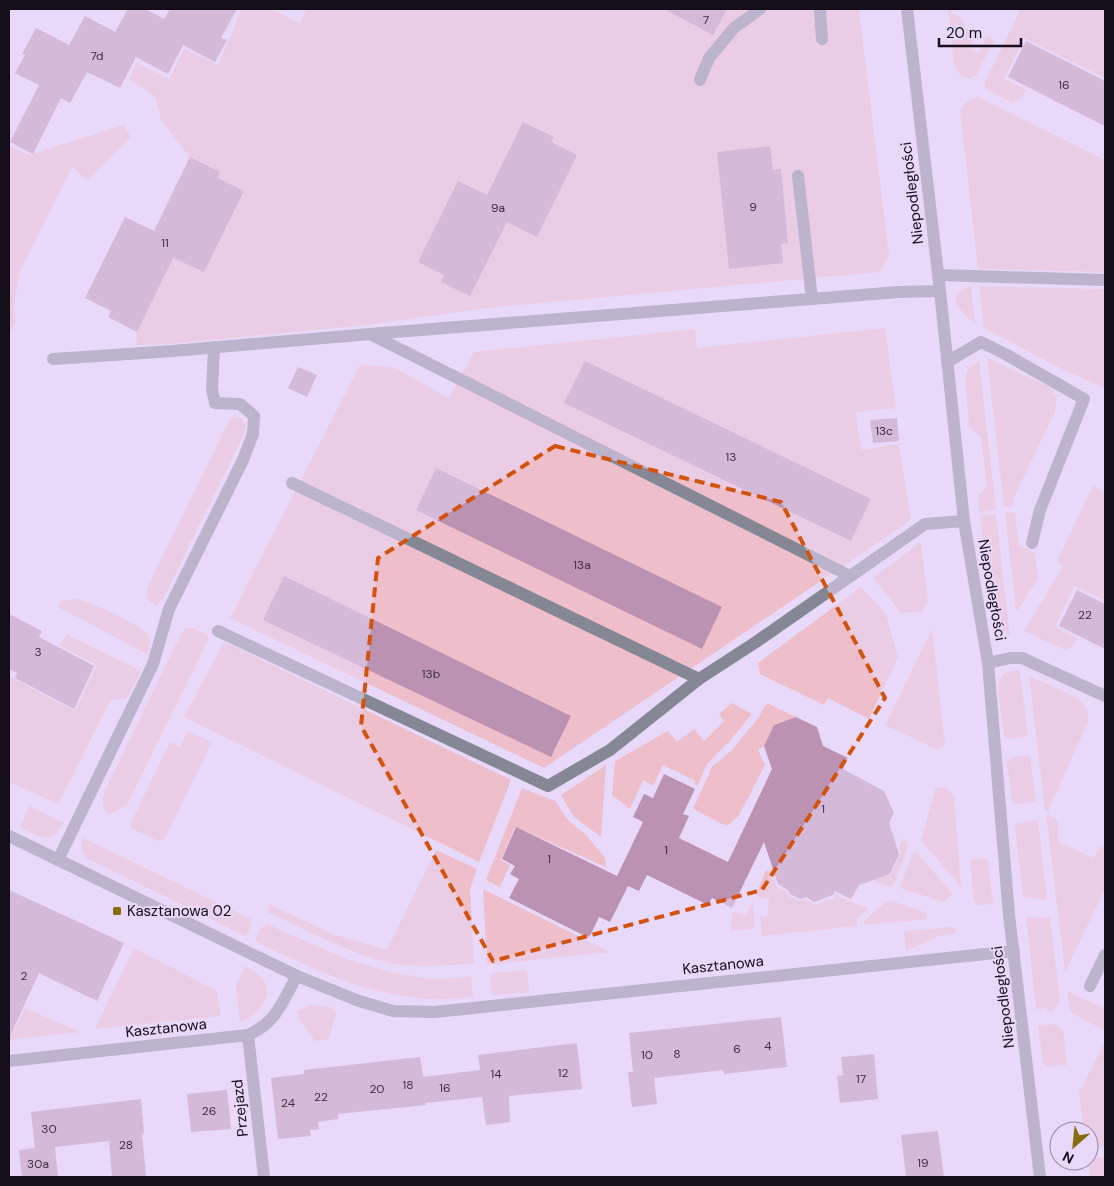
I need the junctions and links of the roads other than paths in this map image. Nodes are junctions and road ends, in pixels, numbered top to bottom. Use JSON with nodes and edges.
{"nodes":[{"id":1,"x":760,"y":9,"type":"edge"},
{"id":2,"x":820,"y":9,"type":"edge"},
{"id":3,"x":907,"y":9,"type":"edge"},
{"id":4,"x":822,"y":40,"type":"dead end"},
{"id":5,"x":700,"y":80,"type":"dead end"},
{"id":6,"x":798,"y":176,"type":"dead end"},
{"id":7,"x":938,"y":275,"type":"junction"},
{"id":8,"x":1105,"y":280,"type":"edge"},
{"id":9,"x":940,"y":291,"type":"junction"},
{"id":10,"x":812,"y":299,"type":"junction"},
{"id":11,"x":370,"y":334,"type":"junction"},
{"id":12,"x":214,"y":348,"type":"junction"},
{"id":13,"x":53,"y":360,"type":"dead end"},
{"id":14,"x":947,"y":362,"type":"junction"},
{"id":15,"x":292,"y":483,"type":"dead end"},
{"id":16,"x":964,"y":521,"type":"junction"},
{"id":17,"x":1032,"y":542,"type":"dead end"},
{"id":18,"x":850,"y":576,"type":"junction"},
{"id":19,"x":218,"y":631,"type":"dead end"},
{"id":20,"x":988,"y":663,"type":"junction"},
{"id":21,"x":699,"y":679,"type":"junction"},
{"id":22,"x":1105,"y":696,"type":"edge"},
{"id":23,"x":9,"y":836,"type":"edge"},
{"id":24,"x":58,"y":860,"type":"junction"},
{"id":25,"x":1014,"y":951,"type":"junction"},
{"id":26,"x":1105,"y":955,"type":"edge"},
{"id":27,"x":297,"y":976,"type":"junction"},
{"id":28,"x":1090,"y":986,"type":"dead end"},
{"id":29,"x":248,"y":1034,"type":"junction"},
{"id":30,"x":9,"y":1061,"type":"edge"},
{"id":31,"x":264,"y":1177,"type":"edge"},
{"id":32,"x":1040,"y":1177,"type":"edge"}],
"edges":[{"from":1,"to":5,"type":"street"},
{"from":2,"to":4,"type":"street"},
{"from":3,"to":7,"type":"street","name":"Niepodległości"},
{"from":6,"to":10,"type":"street"},
{"from":7,"to":8,"type":"street"},
{"from":7,"to":9,"type":"street","name":"Niepodległości"},
{"from":9,"to":10,"type":"street"},
{"from":9,"to":14,"type":"street","name":"Niepodległości"},
{"from":10,"to":11,"type":"street"},
{"from":11,"to":12,"type":"street"},
{"from":11,"to":18,"type":"street"},
{"from":12,"to":13,"type":"street"},
{"from":12,"to":24,"type":"street"},
{"from":14,"to":16,"type":"street","name":"Niepodległości"},
{"from":14,"to":17,"type":"street"},
{"from":15,"to":21,"type":"street"},
{"from":16,"to":18,"type":"street"},
{"from":16,"to":20,"type":"street","name":"Niepodległości"},
{"from":18,"to":21,"type":"street"},
{"from":19,"to":21,"type":"street"},
{"from":20,"to":22,"type":"street"},
{"from":20,"to":25,"type":"street","name":"Niepodległości"},
{"from":23,"to":24,"type":"street","name":"Kasztanowa"},
{"from":24,"to":27,"type":"street","name":"Kasztanowa"},
{"from":25,"to":27,"type":"street","name":"Kasztanowa"},
{"from":25,"to":32,"type":"street","name":"Niepodległości"},
{"from":26,"to":28,"type":"street"},
{"from":27,"to":29,"type":"street","name":"Kasztanowa"},
{"from":29,"to":30,"type":"street","name":"Kasztanowa"},
{"from":29,"to":31,"type":"street","name":"Przejazd"}]}
